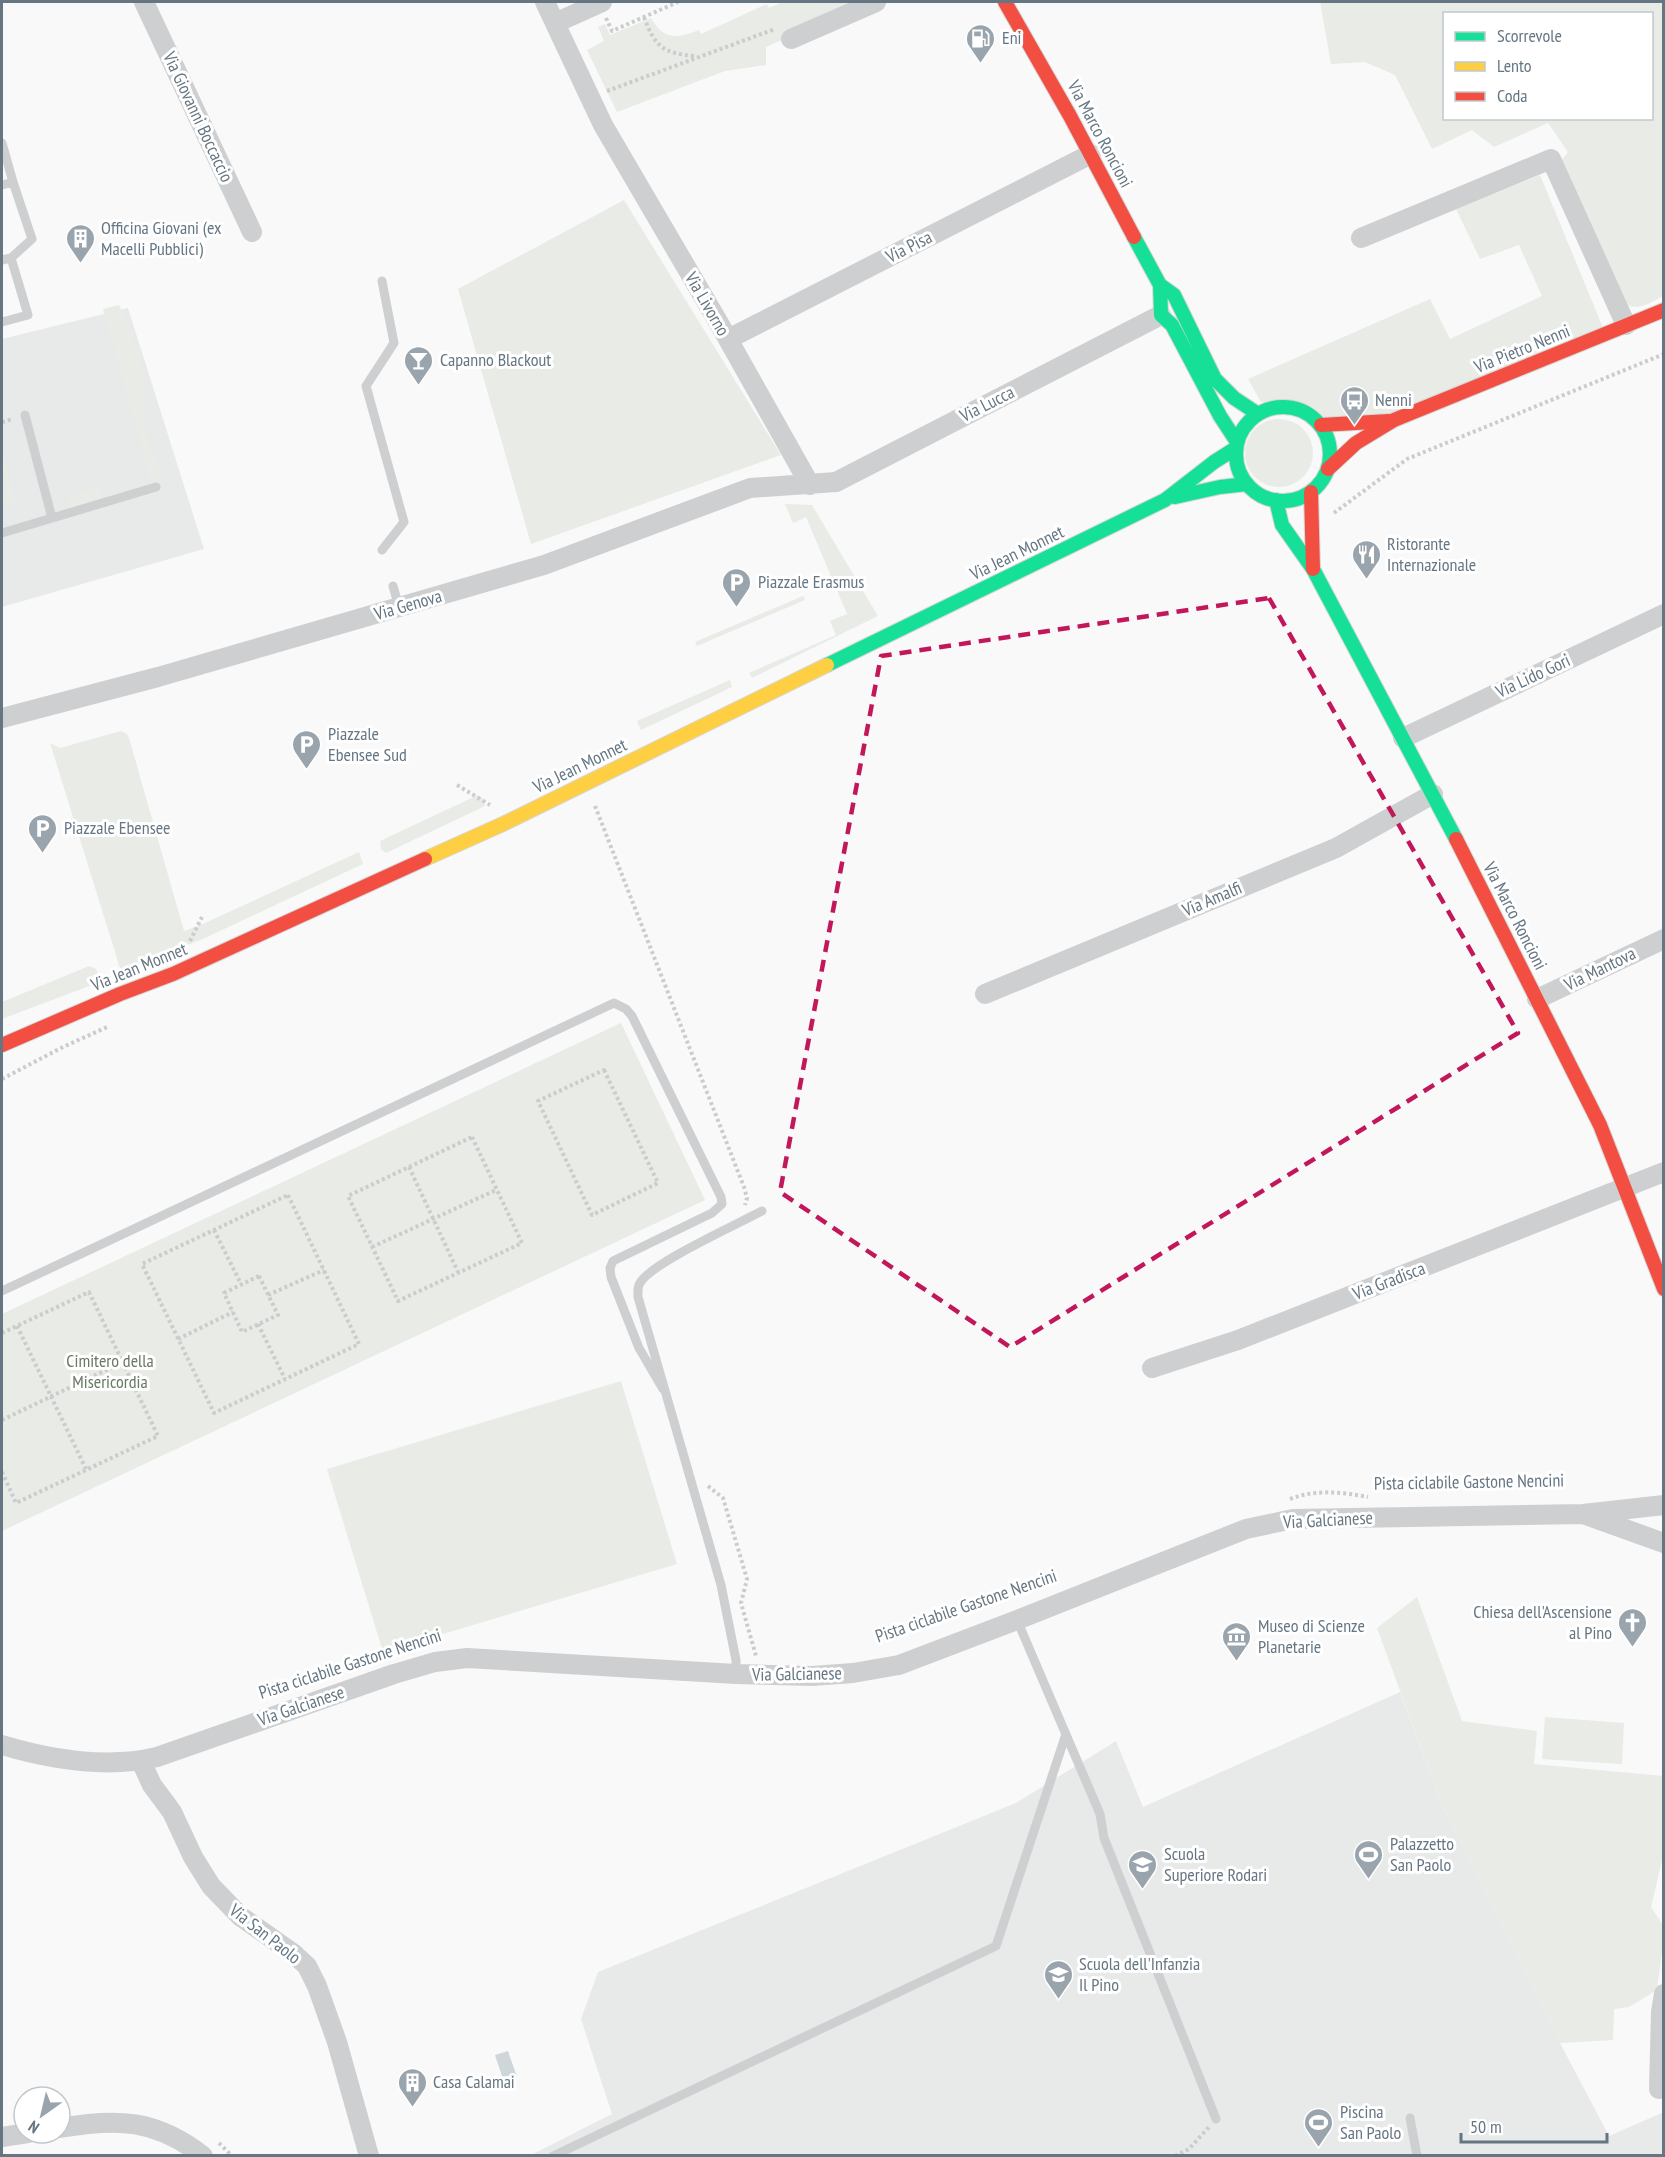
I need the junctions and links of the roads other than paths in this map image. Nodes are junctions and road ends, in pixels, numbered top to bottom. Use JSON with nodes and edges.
{"nodes":[{"id":1,"x":144,"y":2,"type":"edge"},
{"id":2,"x":545,"y":2,"type":"edge"},
{"id":3,"x":602,"y":2,"type":"edge"},
{"id":4,"x":876,"y":2,"type":"edge"},
{"id":5,"x":1005,"y":2,"type":"edge"},
{"id":6,"x":555,"y":23,"type":"junction"},
{"id":7,"x":791,"y":39,"type":"road end"},
{"id":8,"x":2,"y":143,"type":"edge"},
{"id":9,"x":1091,"y":154,"type":"junction"},
{"id":10,"x":13,"y":182,"type":"junction"},
{"id":11,"x":2,"y":185,"type":"edge"},
{"id":12,"x":252,"y":232,"type":"dead end"},
{"id":13,"x":1361,"y":238,"type":"dead end"},
{"id":14,"x":6,"y":259,"type":"edge"},
{"id":15,"x":382,"y":280,"type":"dead end"},
{"id":16,"x":1160,"y":285,"type":"junction"},
{"id":17,"x":1664,"y":310,"type":"edge"},
{"id":18,"x":1161,"y":315,"type":"junction"},
{"id":19,"x":2,"y":322,"type":"edge"},
{"id":20,"x":1626,"y":326,"type":"junction"},
{"id":21,"x":728,"y":339,"type":"junction"},
{"id":22,"x":1258,"y":414,"type":"junction"},
{"id":23,"x":25,"y":415,"type":"dead end"},
{"id":24,"x":1394,"y":420,"type":"junction"},
{"id":25,"x":1321,"y":425,"type":"junction"},
{"id":26,"x":1237,"y":445,"type":"junction"},
{"id":27,"x":1328,"y":469,"type":"junction"},
{"id":28,"x":810,"y":484,"type":"junction"},
{"id":29,"x":1247,"y":484,"type":"junction"},
{"id":30,"x":156,"y":487,"type":"dead end"},
{"id":31,"x":1311,"y":492,"type":"junction"},
{"id":32,"x":1165,"y":500,"type":"junction"},
{"id":33,"x":1276,"y":500,"type":"junction"},
{"id":34,"x":52,"y":518,"type":"junction"},
{"id":35,"x":2,"y":533,"type":"edge"},
{"id":36,"x":382,"y":550,"type":"dead end"},
{"id":37,"x":1313,"y":569,"type":"junction"},
{"id":38,"x":393,"y":586,"type":"dead end"},
{"id":39,"x":399,"y":607,"type":"junction"},
{"id":40,"x":1664,"y":614,"type":"edge"},
{"id":41,"x":2,"y":718,"type":"edge"},
{"id":42,"x":1403,"y":738,"type":"junction"},
{"id":43,"x":1433,"y":794,"type":"junction"},
{"id":44,"x":1664,"y":939,"type":"edge"},
{"id":45,"x":985,"y":994,"type":"dead end"},
{"id":46,"x":1538,"y":999,"type":"junction"},
{"id":47,"x":2,"y":1045,"type":"edge"},
{"id":48,"x":1664,"y":1172,"type":"edge"},
{"id":49,"x":1626,"y":1188,"type":"junction"},
{"id":50,"x":762,"y":1211,"type":"dead end"},
{"id":51,"x":1664,"y":1289,"type":"edge"},
{"id":52,"x":2,"y":1291,"type":"edge"},
{"id":53,"x":1152,"y":1368,"type":"dead end"},
{"id":54,"x":663,"y":1389,"type":"junction"},
{"id":55,"x":1664,"y":1505,"type":"edge"},
{"id":56,"x":1583,"y":1514,"type":"junction"},
{"id":57,"x":1664,"y":1543,"type":"edge"},
{"id":58,"x":1017,"y":1620,"type":"junction"},
{"id":59,"x":736,"y":1667,"type":"junction"},
{"id":60,"x":1066,"y":1734,"type":"junction"},
{"id":61,"x":2,"y":1745,"type":"edge"},
{"id":62,"x":141,"y":1761,"type":"junction"},
{"id":63,"x":1664,"y":1994,"type":"edge"},
{"id":64,"x":1659,"y":2089,"type":"dead end"},
{"id":65,"x":1410,"y":2118,"type":"dead end"},
{"id":66,"x":1216,"y":2119,"type":"road end"},
{"id":67,"x":72,"y":2126,"type":"edge"},
{"id":68,"x":203,"y":2156,"type":"edge"},
{"id":69,"x":369,"y":2156,"type":"edge"},
{"id":70,"x":553,"y":2156,"type":"edge"},
{"id":71,"x":1417,"y":2156,"type":"edge"}],
"edges":[{"from":1,"to":12,"type":"street","name":"Via Giovanni Boccaccio"},
{"from":2,"to":6,"type":"street","name":"Via Livorno"},
{"from":3,"to":6,"type":"street"},
{"from":4,"to":7,"type":"street"},
{"from":5,"to":9,"type":"street","name":"Via Marco Roncioni"},
{"from":6,"to":21,"type":"street","name":"Via Livorno"},
{"from":8,"to":10,"type":"lane"},
{"from":9,"to":16,"type":"street","name":"Via Marco Roncioni"},
{"from":9,"to":21,"type":"street","name":"Via Pisa"},
{"from":10,"to":11,"type":"lane"},
{"from":10,"to":14,"type":"lane"},
{"from":13,"to":20,"type":"street"},
{"from":14,"to":19,"type":"lane"},
{"from":15,"to":36,"type":"lane"},
{"from":16,"to":18,"type":"street","name":"Via Marco Roncioni"},
{"from":16,"to":22,"type":"street","name":"Via Marco Roncioni"},
{"from":17,"to":20,"type":"street","name":"Via Pietro Nenni"},
{"from":18,"to":26,"type":"street"},
{"from":18,"to":28,"type":"street","name":"Via Lucca"},
{"from":20,"to":24,"type":"street","name":"Via Pietro Nenni"},
{"from":21,"to":28,"type":"street","name":"Via Livorno"},
{"from":22,"to":25,"type":"street"},
{"from":22,"to":26,"type":"street"},
{"from":23,"to":34,"type":"lane"},
{"from":24,"to":25,"type":"street","name":"Via Pietro Nenni"},
{"from":24,"to":27,"type":"street","name":"Via Pietro Nenni"},
{"from":25,"to":27,"type":"street"},
{"from":26,"to":29,"type":"street"},
{"from":26,"to":32,"type":"street","name":"Via Jean Monnet"},
{"from":27,"to":31,"type":"street"},
{"from":28,"to":39,"type":"street","name":"Via Genova"},
{"from":29,"to":32,"type":"street","name":"Via Jean Monnet"},
{"from":29,"to":33,"type":"street"},
{"from":30,"to":34,"type":"lane"},
{"from":31,"to":33,"type":"street"},
{"from":31,"to":37,"type":"street","name":"Via Marco Roncioni"},
{"from":32,"to":47,"type":"street","name":"Via Jean Monnet"},
{"from":33,"to":37,"type":"street","name":"Via Marco Roncioni"},
{"from":34,"to":35,"type":"lane"},
{"from":37,"to":42,"type":"street","name":"Via Marco Roncioni"},
{"from":38,"to":39,"type":"lane"},
{"from":39,"to":41,"type":"street","name":"Via Genova"},
{"from":40,"to":42,"type":"street","name":"Via Lido Gori"},
{"from":42,"to":43,"type":"street","name":"Via Marco Roncioni"},
{"from":43,"to":45,"type":"street","name":"Via Amalfi"},
{"from":43,"to":46,"type":"street","name":"Via Marco Roncioni"},
{"from":44,"to":46,"type":"street","name":"Via Mantova"},
{"from":46,"to":49,"type":"street","name":"Via Marco Roncioni"},
{"from":48,"to":49,"type":"street","name":"Via Gradisca"},
{"from":49,"to":51,"type":"street","name":"Via Marco Roncioni"},
{"from":49,"to":53,"type":"street","name":"Via Gradisca"},
{"from":50,"to":54,"type":"lane"},
{"from":52,"to":54,"type":"lane"},
{"from":54,"to":59,"type":"lane"},
{"from":55,"to":56,"type":"street","name":"Via Galcianese"},
{"from":56,"to":57,"type":"street","name":"Via Galcianese"},
{"from":56,"to":58,"type":"street","name":"Via Galcianese"},
{"from":58,"to":59,"type":"street","name":"Via Galcianese"},
{"from":58,"to":60,"type":"lane"},
{"from":59,"to":62,"type":"street","name":"Via Galcianese"},
{"from":60,"to":66,"type":"lane"},
{"from":60,"to":70,"type":"lane"},
{"from":61,"to":62,"type":"street","name":"Via Galcianese"},
{"from":62,"to":69,"type":"street","name":"Via San Paolo"},
{"from":63,"to":64,"type":"street"},
{"from":65,"to":71,"type":"lane"},
{"from":67,"to":68,"type":"street"}]}
